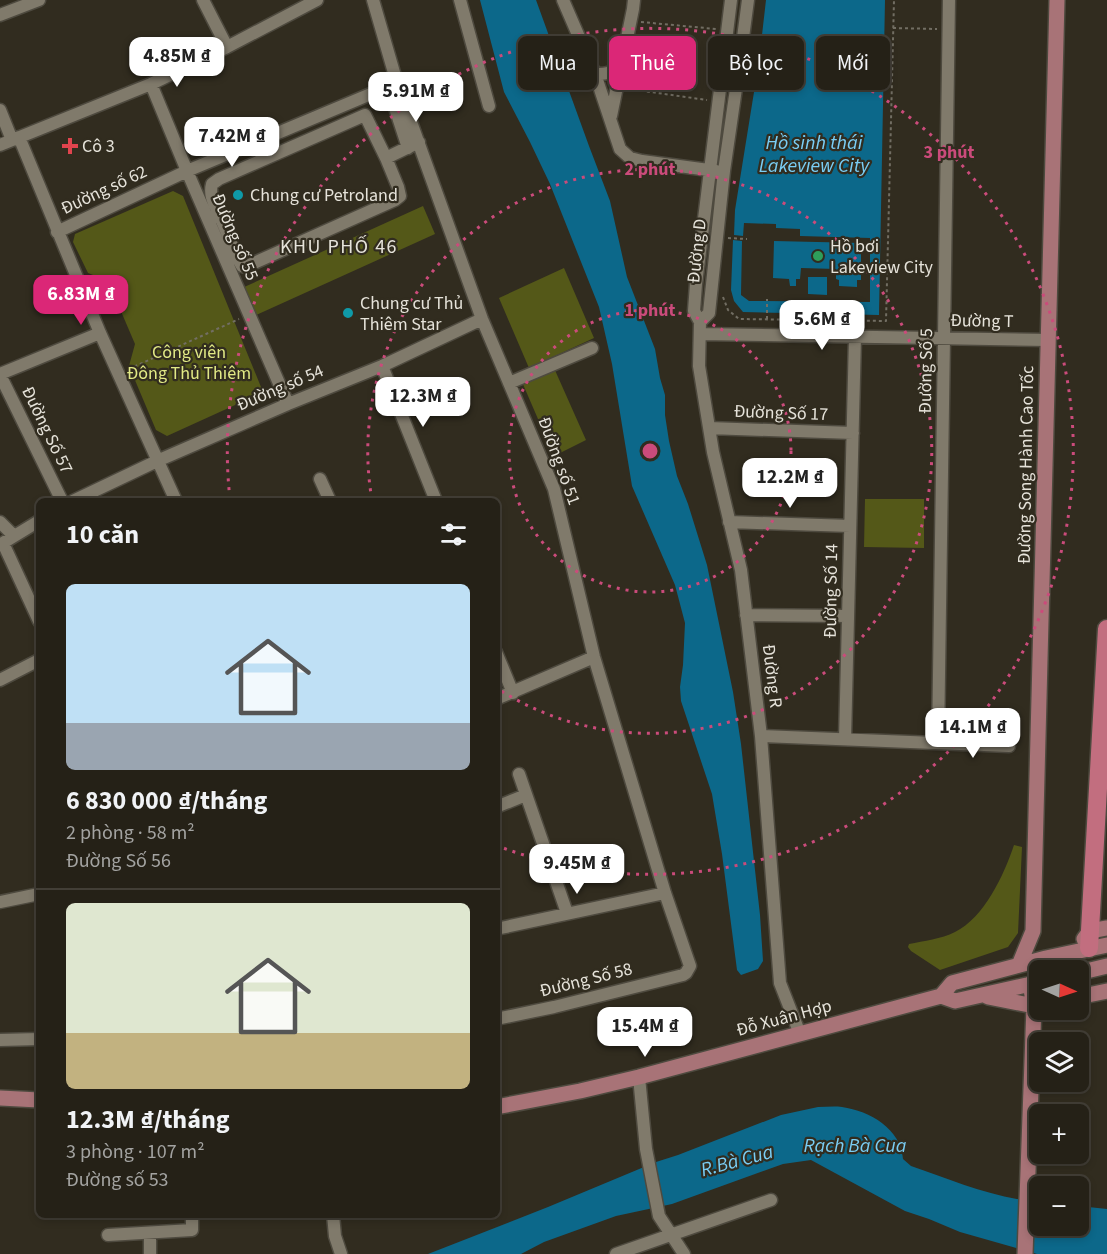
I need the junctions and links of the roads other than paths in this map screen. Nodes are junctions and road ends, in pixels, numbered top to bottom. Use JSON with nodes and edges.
{"nodes":[{"id":1,"x":39,"y":0,"type":"edge"},
{"id":2,"x":203,"y":0,"type":"edge"},
{"id":3,"x":317,"y":0,"type":"edge"},
{"id":4,"x":373,"y":0,"type":"edge"},
{"id":5,"x":460,"y":0,"type":"edge"},
{"id":6,"x":563,"y":0,"type":"edge"},
{"id":7,"x":634,"y":0,"type":"edge"},
{"id":8,"x":731,"y":0,"type":"edge"},
{"id":9,"x":748,"y":0,"type":"edge"},
{"id":10,"x":949,"y":0,"type":"edge"},
{"id":11,"x":1058,"y":0,"type":"edge"},
{"id":12,"x":0,"y":15,"type":"edge"},
{"id":13,"x":579,"y":36,"type":"edge"},
{"id":14,"x":628,"y":36,"type":"edge"},
{"id":15,"x":227,"y":47,"type":"junction"},
{"id":16,"x":597,"y":80,"type":"edge"},
{"id":17,"x":397,"y":83,"type":"junction"},
{"id":18,"x":151,"y":84,"type":"junction"},
{"id":19,"x":616,"y":90,"type":"edge"},
{"id":20,"x":489,"y":106,"type":"dead end"},
{"id":21,"x":395,"y":108,"type":"dead end"},
{"id":22,"x":0,"y":110,"type":"edge"},
{"id":23,"x":610,"y":119,"type":"junction"},
{"id":24,"x":279,"y":132,"type":"junction"},
{"id":25,"x":16,"y":138,"type":"junction"},
{"id":26,"x":0,"y":145,"type":"edge"},
{"id":27,"x":414,"y":145,"type":"junction"},
{"id":28,"x":286,"y":149,"type":"junction"},
{"id":29,"x":386,"y":158,"type":"junction"},
{"id":30,"x":710,"y":170,"type":"junction"},
{"id":31,"x":187,"y":171,"type":"junction"},
{"id":32,"x":724,"y":171,"type":"junction"},
{"id":33,"x":213,"y":216,"type":"junction"},
{"id":34,"x":57,"y":232,"type":"junction"},
{"id":35,"x":482,"y":319,"type":"junction"},
{"id":36,"x":700,"y":328,"type":"junction"},
{"id":37,"x":100,"y":333,"type":"junction"},
{"id":38,"x":855,"y":337,"type":"junction"},
{"id":39,"x":945,"y":338,"type":"junction"},
{"id":40,"x":1048,"y":340,"type":"junction"},
{"id":41,"x":592,"y":348,"type":"dead end"},
{"id":42,"x":382,"y":366,"type":"junction"},
{"id":43,"x":0,"y":374,"type":"edge"},
{"id":44,"x":509,"y":383,"type":"junction"},
{"id":45,"x":288,"y":404,"type":"junction"},
{"id":46,"x":709,"y":428,"type":"junction"},
{"id":47,"x":853,"y":433,"type":"junction"},
{"id":48,"x":158,"y":461,"type":"junction"},
{"id":49,"x":320,"y":479,"type":"dead end"},
{"id":50,"x":61,"y":498,"type":"edge"},
{"id":51,"x":79,"y":498,"type":"edge"},
{"id":52,"x":175,"y":498,"type":"edge"},
{"id":53,"x":329,"y":498,"type":"edge"},
{"id":54,"x":435,"y":498,"type":"edge"},
{"id":55,"x":0,"y":522,"type":"edge"},
{"id":56,"x":36,"y":522,"type":"edge"},
{"id":57,"x":729,"y":522,"type":"junction"},
{"id":58,"x":850,"y":526,"type":"junction"},
{"id":59,"x":14,"y":536,"type":"junction"},
{"id":60,"x":36,"y":614,"type":"edge"},
{"id":61,"x":746,"y":615,"type":"junction"},
{"id":62,"x":848,"y":616,"type":"junction"},
{"id":63,"x":1107,"y":628,"type":"edge"},
{"id":64,"x":594,"y":657,"type":"junction"},
{"id":65,"x":36,"y":662,"type":"edge"},
{"id":66,"x":500,"y":662,"type":"edge"},
{"id":67,"x":0,"y":680,"type":"edge"},
{"id":68,"x":513,"y":693,"type":"junction"},
{"id":69,"x":500,"y":698,"type":"edge"},
{"id":70,"x":761,"y":736,"type":"junction"},
{"id":71,"x":845,"y":739,"type":"junction"},
{"id":72,"x":938,"y":742,"type":"junction"},
{"id":73,"x":1009,"y":746,"type":"dead end"},
{"id":74,"x":519,"y":774,"type":"dead end"},
{"id":75,"x":526,"y":795,"type":"junction"},
{"id":76,"x":500,"y":805,"type":"edge"},
{"id":77,"x":665,"y":893,"type":"junction"},
{"id":78,"x":36,"y":895,"type":"edge"},
{"id":79,"x":0,"y":902,"type":"edge"},
{"id":80,"x":567,"y":913,"type":"junction"},
{"id":81,"x":500,"y":928,"type":"edge"},
{"id":82,"x":1033,"y":931,"type":"junction"},
{"id":83,"x":1089,"y":940,"type":"edge"},
{"id":84,"x":1107,"y":945,"type":"edge"},
{"id":85,"x":1046,"y":958,"type":"junction"},
{"id":86,"x":1019,"y":965,"type":"junction"},
{"id":87,"x":1107,"y":966,"type":"edge"},
{"id":88,"x":1089,"y":970,"type":"edge"},
{"id":89,"x":683,"y":975,"type":"joint"},
{"id":90,"x":1029,"y":984,"type":"edge"},
{"id":91,"x":1107,"y":991,"type":"edge"},
{"id":92,"x":982,"y":995,"type":"junction"},
{"id":93,"x":1089,"y":995,"type":"edge"},
{"id":94,"x":941,"y":996,"type":"junction"},
{"id":95,"x":1029,"y":1004,"type":"edge"},
{"id":96,"x":500,"y":1018,"type":"edge"},
{"id":97,"x":1035,"y":1020,"type":"edge"},
{"id":98,"x":800,"y":1034,"type":"junction"},
{"id":99,"x":36,"y":1039,"type":"edge"},
{"id":100,"x":0,"y":1040,"type":"edge"},
{"id":101,"x":639,"y":1077,"type":"junction"},
{"id":102,"x":1,"y":1097,"type":"edge"},
{"id":103,"x":36,"y":1100,"type":"edge"},
{"id":104,"x":500,"y":1106,"type":"edge"},
{"id":105,"x":771,"y":1200,"type":"dead end"},
{"id":106,"x":192,"y":1218,"type":"edge"},
{"id":107,"x":333,"y":1218,"type":"edge"},
{"id":108,"x":150,"y":1233,"type":"junction"},
{"id":109,"x":108,"y":1235,"type":"dead end"},
{"id":110,"x":672,"y":1236,"type":"junction"},
{"id":111,"x":150,"y":1254,"type":"edge"},
{"id":112,"x":341,"y":1254,"type":"edge"},
{"id":113,"x":616,"y":1254,"type":"edge"},
{"id":114,"x":684,"y":1254,"type":"edge"},
{"id":115,"x":1025,"y":1254,"type":"edge"}],
"edges":[{"from":1,"to":12,"type":"street"},
{"from":2,"to":15,"type":"street"},
{"from":3,"to":15,"type":"street"},
{"from":4,"to":17,"type":"street","name":"Đường số 51"},
{"from":5,"to":20,"type":"street"},
{"from":6,"to":13,"type":"street"},
{"from":7,"to":14,"type":"street"},
{"from":8,"to":30,"type":"street","name":"Đường D"},
{"from":9,"to":32,"type":"street","name":"Đường D"},
{"from":10,"to":39,"type":"street","name":"Đường Số 5"},
{"from":11,"to":40,"type":"main road","name":"Đường Song Hành Cao Tốc"},
{"from":15,"to":18,"type":"street"},
{"from":16,"to":23,"type":"street"},
{"from":17,"to":24,"type":"street","name":"Đường số 62"},
{"from":17,"to":27,"type":"street","name":"Đường số 51"},
{"from":18,"to":25,"type":"street"},
{"from":18,"to":31,"type":"street","name":"Đường số 55"},
{"from":19,"to":23,"type":"street"},
{"from":21,"to":27,"type":"street"},
{"from":22,"to":25,"type":"street"},
{"from":23,"to":30,"type":"street"},
{"from":24,"to":28,"type":"street"},
{"from":24,"to":31,"type":"street","name":"Đường số 62"},
{"from":25,"to":26,"type":"street"},
{"from":25,"to":34,"type":"street"},
{"from":27,"to":29,"type":"street"},
{"from":27,"to":35,"type":"street","name":"Đường số 51"},
{"from":28,"to":29,"type":"street"},
{"from":28,"to":33,"type":"street"},
{"from":29,"to":33,"type":"street"},
{"from":30,"to":32,"type":"street"},
{"from":30,"to":36,"type":"street","name":"Đường D"},
{"from":31,"to":33,"type":"street","name":"Đường số 55"},
{"from":31,"to":34,"type":"street","name":"Đường số 62"},
{"from":32,"to":36,"type":"street","name":"Đường D"},
{"from":33,"to":45,"type":"street","name":"Đường số 55"},
{"from":34,"to":37,"type":"street"},
{"from":35,"to":42,"type":"street","name":"Đường số 54"},
{"from":35,"to":44,"type":"street","name":"Đường số 51"},
{"from":36,"to":38,"type":"street","name":"Đường T"},
{"from":36,"to":46,"type":"street","name":"Đường R"},
{"from":37,"to":43,"type":"street"},
{"from":37,"to":48,"type":"street"},
{"from":38,"to":39,"type":"street","name":"Đường T"},
{"from":38,"to":47,"type":"street","name":"Đường Số 14"},
{"from":39,"to":40,"type":"street","name":"Đường T"},
{"from":39,"to":72,"type":"street","name":"Đường Số 5"},
{"from":40,"to":82,"type":"main road","name":"Đường Song Hành Cao Tốc"},
{"from":41,"to":44,"type":"street"},
{"from":42,"to":45,"type":"street","name":"Đường số 54"},
{"from":42,"to":54,"type":"street"},
{"from":43,"to":50,"type":"street","name":"Đường Số 57"},
{"from":44,"to":64,"type":"street","name":"Đường số 51"},
{"from":45,"to":48,"type":"street","name":"Đường số 54"},
{"from":46,"to":47,"type":"street","name":"Đường Số 17"},
{"from":46,"to":57,"type":"street","name":"Đường R"},
{"from":47,"to":58,"type":"street","name":"Đường Số 14"},
{"from":48,"to":51,"type":"street"},
{"from":48,"to":52,"type":"street"},
{"from":49,"to":53,"type":"street"},
{"from":55,"to":59,"type":"street"},
{"from":56,"to":59,"type":"street"},
{"from":57,"to":58,"type":"street"},
{"from":57,"to":61,"type":"street","name":"Đường R"},
{"from":58,"to":62,"type":"street","name":"Đường Số 14"},
{"from":59,"to":60,"type":"street"},
{"from":61,"to":62,"type":"street"},
{"from":61,"to":70,"type":"street","name":"Đường R"},
{"from":62,"to":71,"type":"street","name":"Đường Số 14"},
{"from":63,"to":83,"type":"highway"},
{"from":64,"to":68,"type":"street"},
{"from":64,"to":77,"type":"street","name":"Đường số 51"},
{"from":65,"to":67,"type":"street"},
{"from":66,"to":68,"type":"street"},
{"from":68,"to":69,"type":"street"},
{"from":70,"to":71,"type":"street"},
{"from":70,"to":98,"type":"street","name":"Đường R"},
{"from":71,"to":72,"type":"street"},
{"from":72,"to":73,"type":"street"},
{"from":74,"to":75,"type":"street"},
{"from":75,"to":76,"type":"street"},
{"from":75,"to":80,"type":"street"},
{"from":77,"to":80,"type":"street"},
{"from":77,"to":89,"type":"street","name":"Đường số 51"},
{"from":78,"to":79,"type":"street"},
{"from":80,"to":81,"type":"street"},
{"from":82,"to":85,"type":"main road","name":"Đường Song Hành Cao Tốc"},
{"from":82,"to":86,"type":"main road","name":"Đường Song Hành Cao Tốc"},
{"from":83,"to":84,"type":"main road","name":"Đỗ Xuân Hợp"},
{"from":83,"to":85,"type":"main road","name":"Đỗ Xuân Hợp"},
{"from":85,"to":86,"type":"main road","name":"Đỗ Xuân Hợp"},
{"from":86,"to":94,"type":"main road","name":"Đỗ Xuân Hợp"},
{"from":87,"to":88,"type":"main road"},
{"from":89,"to":96,"type":"street","name":"Đường Số 58"},
{"from":90,"to":92,"type":"main road","name":"Đỗ Xuân Hợp"},
{"from":91,"to":93,"type":"main road"},
{"from":92,"to":94,"type":"main road","name":"Đỗ Xuân Hợp"},
{"from":92,"to":95,"type":"main road"},
{"from":94,"to":98,"type":"main road","name":"Đỗ Xuân Hợp"},
{"from":97,"to":115,"type":"main road"},
{"from":98,"to":101,"type":"main road","name":"Đỗ Xuân Hợp"},
{"from":99,"to":100,"type":"street"},
{"from":101,"to":104,"type":"main road","name":"Đỗ Xuân Hợp"},
{"from":101,"to":110,"type":"street"},
{"from":102,"to":103,"type":"main road"},
{"from":105,"to":110,"type":"street"},
{"from":106,"to":108,"type":"street"},
{"from":107,"to":112,"type":"street"},
{"from":108,"to":109,"type":"street"},
{"from":108,"to":111,"type":"street"},
{"from":110,"to":113,"type":"street"},
{"from":110,"to":114,"type":"street"}]}
